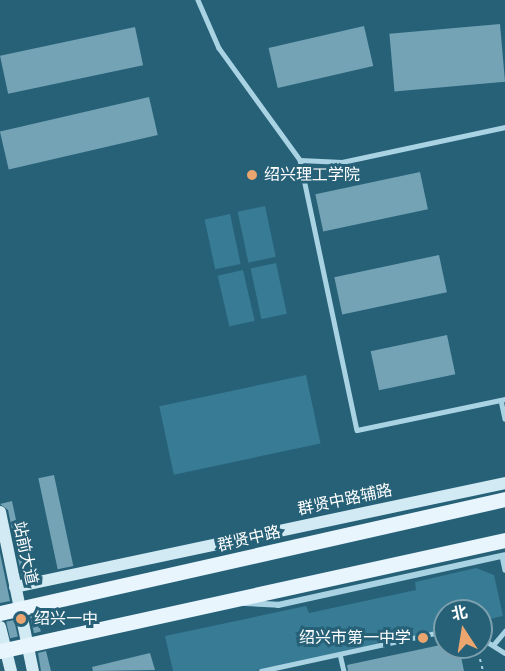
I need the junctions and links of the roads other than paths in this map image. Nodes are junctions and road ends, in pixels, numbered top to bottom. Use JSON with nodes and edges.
{"nodes":[{"id":1,"x":198,"y":0,"type":"edge"},
{"id":2,"x":505,"y":127,"type":"edge"},
{"id":3,"x":300,"y":160,"type":"junction"},
{"id":4,"x":503,"y":399,"type":"edge"},
{"id":5,"x":505,"y":419,"type":"edge"},
{"id":6,"x":505,"y":483,"type":"edge"},
{"id":7,"x":505,"y":499,"type":"edge"},
{"id":8,"x":0,"y":512,"type":"edge"},
{"id":9,"x":505,"y":540,"type":"edge"},
{"id":10,"x":504,"y":556,"type":"edge"},
{"id":11,"x":505,"y":570,"type":"edge"},
{"id":12,"x":15,"y":587,"type":"junction"},
{"id":13,"x":220,"y":602,"type":"junction"},
{"id":14,"x":20,"y":609,"type":"junction"},
{"id":15,"x":0,"y":613,"type":"edge"},
{"id":16,"x":0,"y":627,"type":"edge"},
{"id":17,"x":505,"y":631,"type":"edge"},
{"id":18,"x":433,"y":634,"type":"edge"},
{"id":19,"x":27,"y":644,"type":"junction"},
{"id":20,"x":494,"y":644,"type":"joint"},
{"id":21,"x":3,"y":650,"type":"edge"},
{"id":22,"x":505,"y":653,"type":"edge"},
{"id":23,"x":340,"y":654,"type":"junction"},
{"id":24,"x":11,"y":671,"type":"edge"},
{"id":25,"x":33,"y":671,"type":"edge"},
{"id":26,"x":261,"y":671,"type":"edge"},
{"id":27,"x":344,"y":671,"type":"edge"}],
"edges":[{"from":1,"to":3,"type":"lane"},
{"from":2,"to":3,"type":"lane"},
{"from":3,"to":4,"type":"lane"},
{"from":4,"to":5,"type":"lane"},
{"from":6,"to":12,"type":"main road","name":"群贤中路辅路"},
{"from":7,"to":14,"type":"main road","name":"群贤中路"},
{"from":8,"to":12,"type":"main road","name":"站前大道"},
{"from":9,"to":13,"type":"main road"},
{"from":10,"to":11,"type":"lane"},
{"from":10,"to":13,"type":"street"},
{"from":12,"to":14,"type":"main road","name":"站前大道"},
{"from":13,"to":19,"type":"main road"},
{"from":14,"to":15,"type":"main road","name":"群贤中路"},
{"from":14,"to":19,"type":"main road","name":"站前大道"},
{"from":16,"to":21,"type":"main road"},
{"from":17,"to":20,"type":"lane"},
{"from":18,"to":23,"type":"lane"},
{"from":19,"to":21,"type":"main road"},
{"from":19,"to":25,"type":"main road","name":"站前大道"},
{"from":20,"to":22,"type":"lane"},
{"from":21,"to":24,"type":"main road"},
{"from":23,"to":26,"type":"lane"},
{"from":23,"to":27,"type":"lane"}]}
